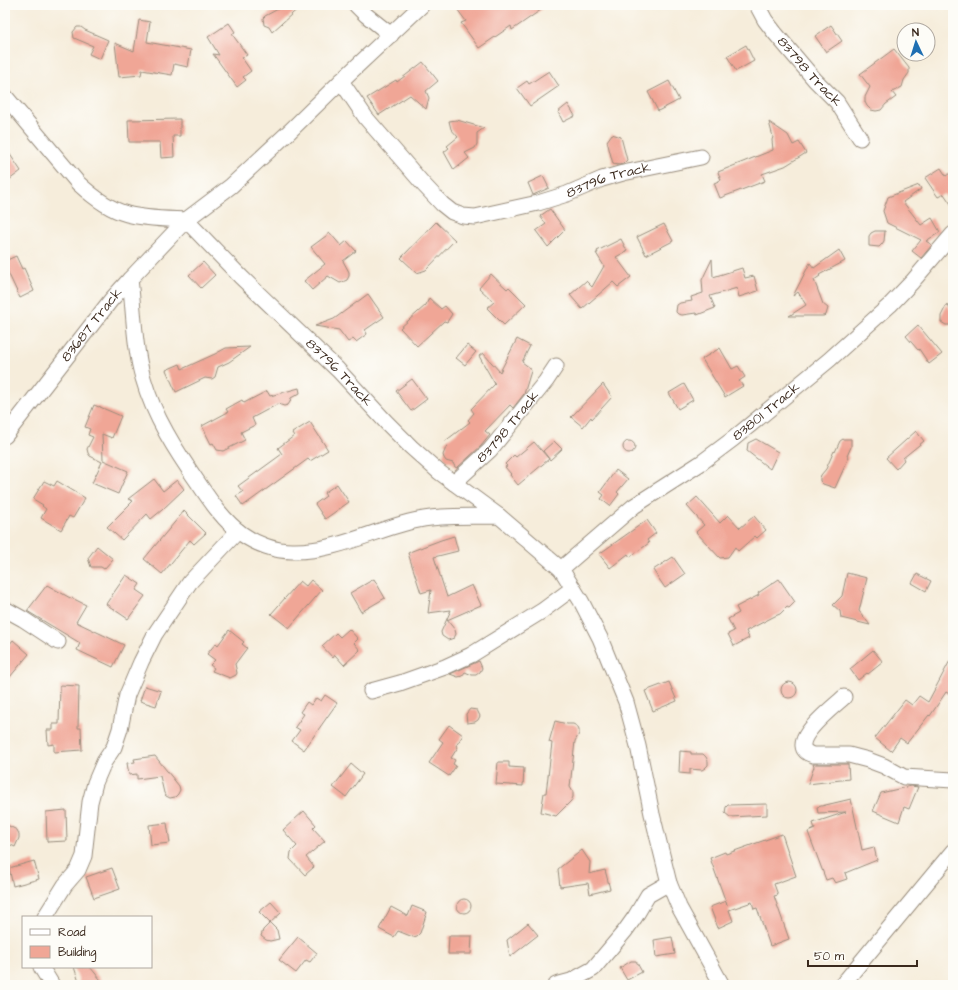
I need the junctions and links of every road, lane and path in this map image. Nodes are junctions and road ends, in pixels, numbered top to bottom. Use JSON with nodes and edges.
{"nodes":[{"id":1,"x":356,"y":5,"type":"edge"},
{"id":2,"x":422,"y":5,"type":"edge"},
{"id":3,"x":757,"y":5,"type":"edge"},
{"id":4,"x":391,"y":34,"type":"junction"},
{"id":5,"x":341,"y":80,"type":"junction"},
{"id":6,"x":5,"y":96,"type":"edge"},
{"id":7,"x":860,"y":138,"type":"dead end"},
{"id":8,"x":701,"y":157,"type":"dead end"},
{"id":9,"x":186,"y":220,"type":"junction"},
{"id":10,"x":953,"y":234,"type":"edge"},
{"id":11,"x":130,"y":279,"type":"junction"},
{"id":12,"x":556,"y":366,"type":"dead end"},
{"id":13,"x":5,"y":436,"type":"edge"},
{"id":14,"x":454,"y":483,"type":"junction"},
{"id":15,"x":499,"y":516,"type":"junction"},
{"id":16,"x":238,"y":531,"type":"junction"},
{"id":17,"x":561,"y":569,"type":"junction"},
{"id":18,"x":573,"y":588,"type":"junction"},
{"id":19,"x":5,"y":609,"type":"edge"},
{"id":20,"x":58,"y":642,"type":"dead end"},
{"id":21,"x":371,"y":691,"type":"dead end"},
{"id":22,"x":844,"y":697,"type":"dead end"},
{"id":23,"x":953,"y":780,"type":"edge"},
{"id":24,"x":953,"y":851,"type":"edge"},
{"id":25,"x":669,"y":883,"type":"junction"},
{"id":26,"x":46,"y":916,"type":"edge"},
{"id":27,"x":42,"y":968,"type":"edge"},
{"id":28,"x":52,"y":985,"type":"edge"},
{"id":29,"x":556,"y":985,"type":"edge"},
{"id":30,"x":722,"y":985,"type":"edge"},
{"id":31,"x":842,"y":985,"type":"edge"}],
"edges":[{"from":1,"to":4,"type":"street"},
{"from":2,"to":4,"type":"street","name":"83687 Track"},
{"from":3,"to":7,"type":"street","name":"83798 Track"},
{"from":4,"to":5,"type":"street","name":"83687 Track"},
{"from":5,"to":8,"type":"street","name":"83796 Track"},
{"from":5,"to":9,"type":"street","name":"83687 Track"},
{"from":6,"to":9,"type":"street"},
{"from":9,"to":11,"type":"street","name":"83687 Track"},
{"from":9,"to":14,"type":"street","name":"83796 Track"},
{"from":10,"to":17,"type":"street","name":"83801 Track"},
{"from":11,"to":13,"type":"street","name":"83687 Track"},
{"from":11,"to":16,"type":"street"},
{"from":12,"to":14,"type":"street","name":"83798 Track"},
{"from":14,"to":15,"type":"street","name":"83796 Track"},
{"from":15,"to":16,"type":"street"},
{"from":15,"to":17,"type":"street","name":"83796 Track"},
{"from":16,"to":26,"type":"street"},
{"from":17,"to":18,"type":"street","name":"83796 Track"},
{"from":18,"to":21,"type":"street"},
{"from":18,"to":25,"type":"street","name":"83796 Track"},
{"from":19,"to":20,"type":"street"},
{"from":22,"to":23,"type":"street"},
{"from":24,"to":31,"type":"street"},
{"from":25,"to":29,"type":"street"},
{"from":25,"to":30,"type":"street","name":"83796 Track"},
{"from":27,"to":28,"type":"street"}]}
